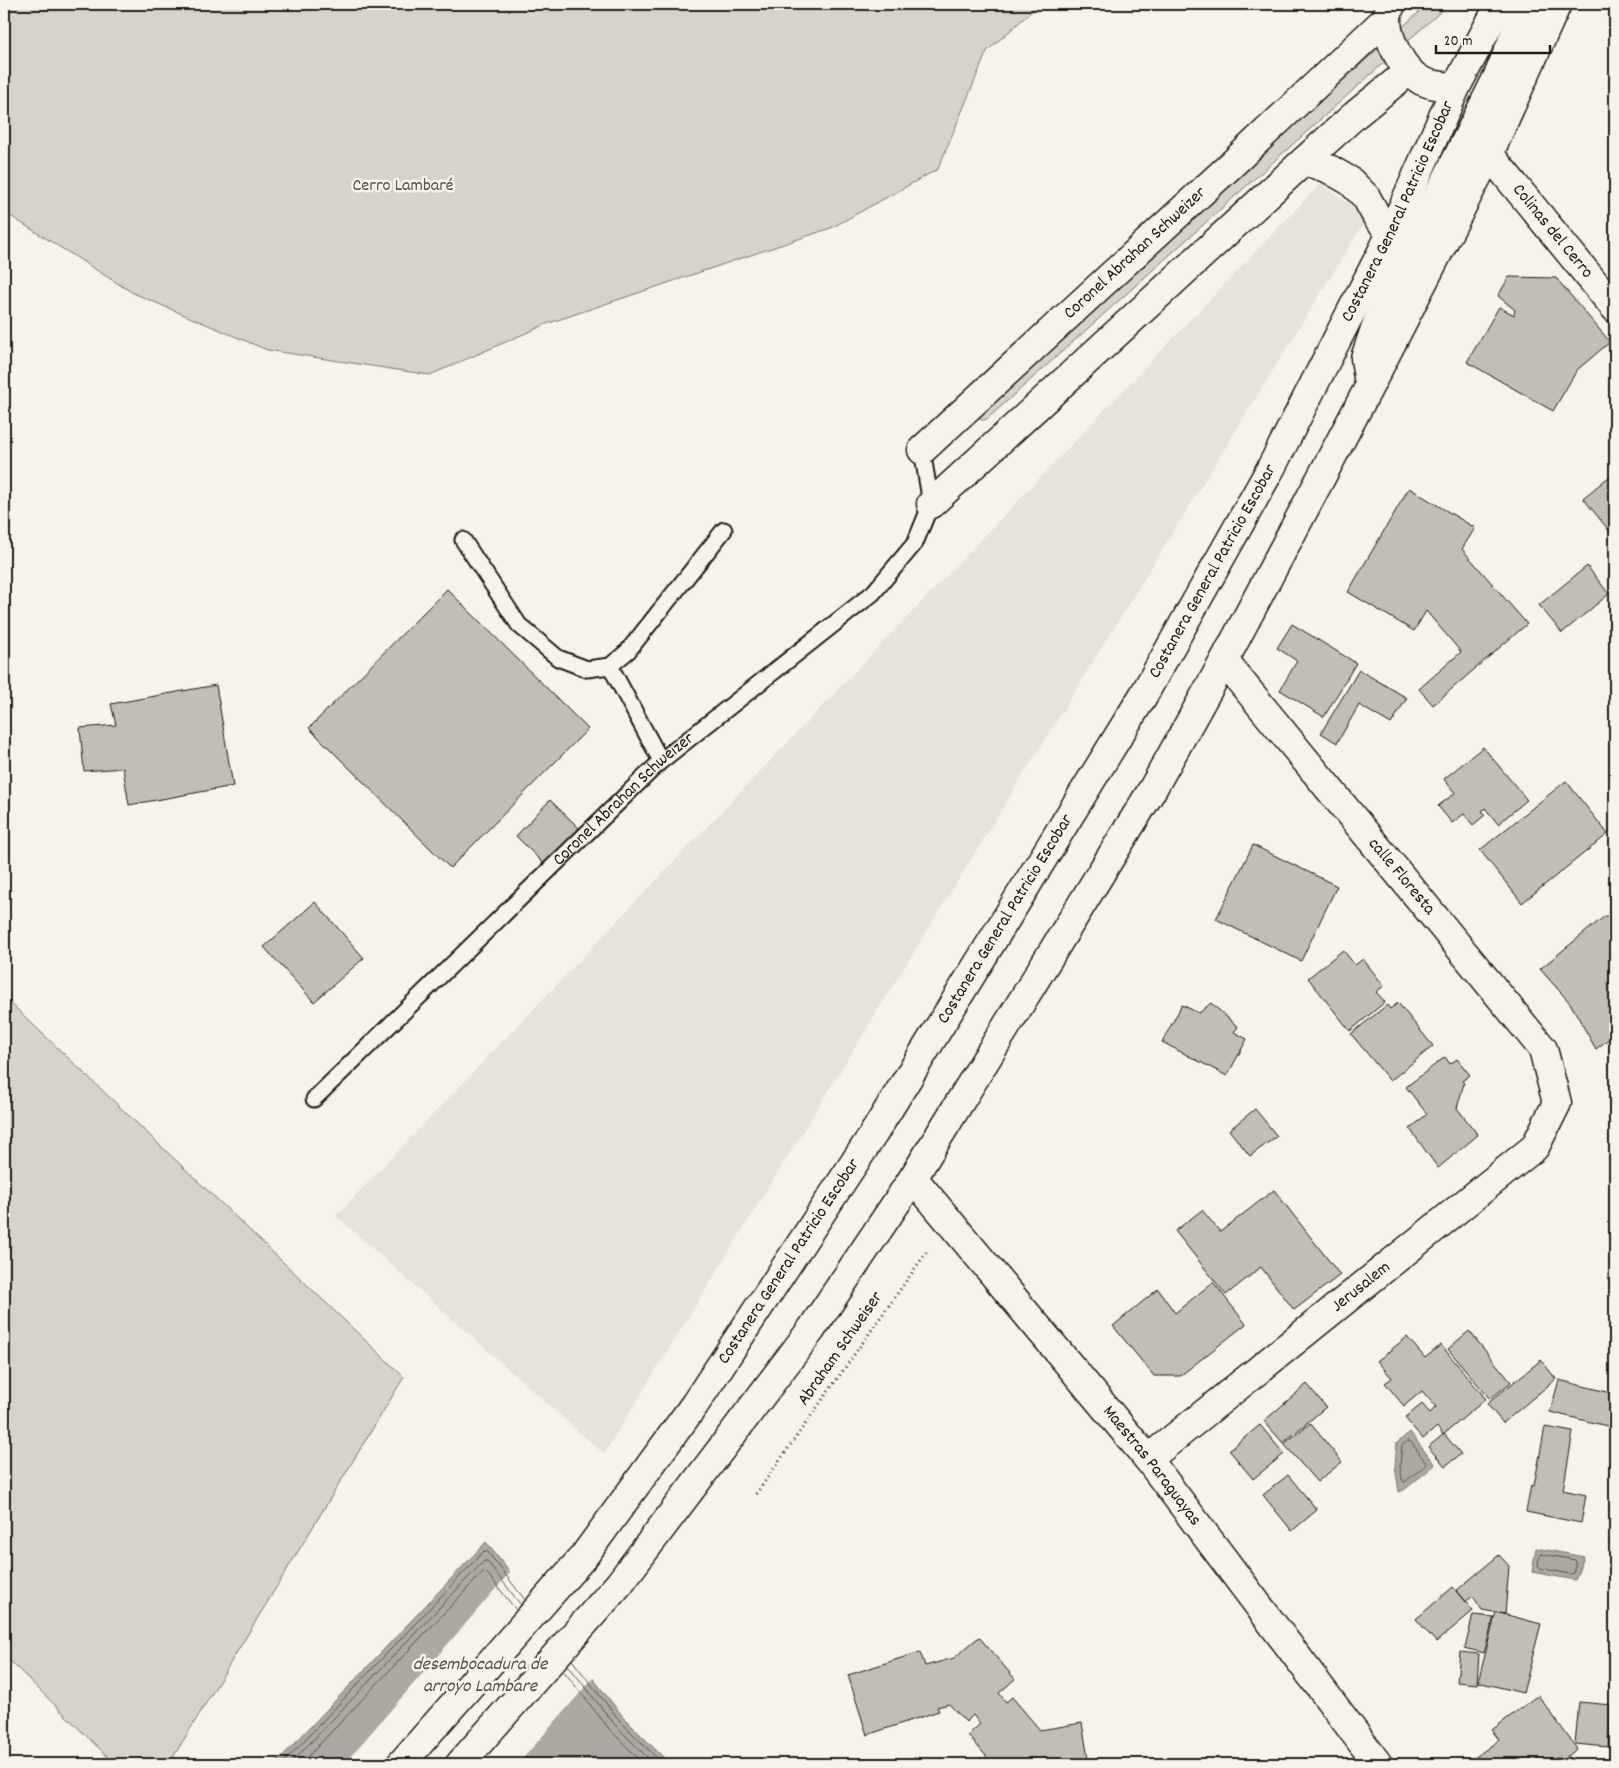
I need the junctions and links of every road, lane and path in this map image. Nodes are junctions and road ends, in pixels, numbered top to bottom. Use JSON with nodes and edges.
{"nodes":[{"id":1,"x":1500,"y":4,"type":"edge"},
{"id":2,"x":1526,"y":4,"type":"edge"},
{"id":3,"x":1535,"y":4,"type":"edge"},
{"id":4,"x":1557,"y":4,"type":"edge"},
{"id":5,"x":1389,"y":11,"type":"edge"},
{"id":6,"x":1512,"y":42,"type":"junction"},
{"id":7,"x":1408,"y":71,"type":"junction"},
{"id":8,"x":1456,"y":86,"type":"junction"},
{"id":9,"x":1489,"y":154,"type":"junction"},
{"id":10,"x":1304,"y":161,"type":"junction"},
{"id":11,"x":1391,"y":234,"type":"junction"},
{"id":12,"x":1615,"y":308,"type":"edge"},
{"id":13,"x":1369,"y":387,"type":"junction"},
{"id":14,"x":922,"y":450,"type":"joint"},
{"id":15,"x":931,"y":504,"type":"junction"},
{"id":16,"x":724,"y":530,"type":"dead end"},
{"id":17,"x":463,"y":540,"type":"dead end"},
{"id":18,"x":1224,"y":661,"type":"junction"},
{"id":19,"x":610,"y":666,"type":"junction"},
{"id":20,"x":661,"y":761,"type":"junction"},
{"id":21,"x":314,"y":1099,"type":"dead end"},
{"id":22,"x":1557,"y":1103,"type":"joint"},
{"id":23,"x":912,"y":1178,"type":"junction"},
{"id":24,"x":948,"y":1221,"type":"junction"},
{"id":25,"x":1148,"y":1459,"type":"junction"},
{"id":26,"x":756,"y":1494,"type":"dead end"},
{"id":27,"x":402,"y":1764,"type":"edge"},
{"id":28,"x":460,"y":1764,"type":"edge"},
{"id":29,"x":1378,"y":1764,"type":"edge"}],
"edges":[{"from":1,"to":8,"type":"main road","name":"Costanera General Patricio Escobar"},
{"from":2,"to":6,"type":"main road"},
{"from":3,"to":6,"type":"main road"},
{"from":4,"to":9,"type":"main road"},
{"from":5,"to":7,"type":"main road"},
{"from":5,"to":14,"type":"main road","name":"Coronel Abrahan Schweizer"},
{"from":6,"to":8,"type":"main road"},
{"from":6,"to":13,"type":"main road"},
{"from":7,"to":8,"type":"main road"},
{"from":7,"to":10,"type":"main road","name":"Coronel Abrahan Schweizer"},
{"from":8,"to":11,"type":"main road","name":"Costanera General Patricio Escobar"},
{"from":9,"to":12,"type":"main road","name":"Colinas del Cerro"},
{"from":9,"to":13,"type":"main road"},
{"from":10,"to":11,"type":"main road"},
{"from":10,"to":15,"type":"main road","name":"Coronel Abrahan Schweizer"},
{"from":11,"to":27,"type":"main road","name":"Costanera General Patricio Escobar"},
{"from":13,"to":18,"type":"main road"},
{"from":14,"to":15,"type":"lane","name":"Coronel Abrahan Schweizer"},
{"from":15,"to":20,"type":"lane","name":"Coronel Abrahan Schweizer"},
{"from":16,"to":19,"type":"lane"},
{"from":17,"to":19,"type":"lane"},
{"from":18,"to":22,"type":"main road","name":"calle Floresta"},
{"from":18,"to":23,"type":"main road"},
{"from":19,"to":20,"type":"lane"},
{"from":20,"to":21,"type":"lane","name":"Coronel Abrahan Schweizer"},
{"from":22,"to":25,"type":"main road","name":"Jerusalem"},
{"from":23,"to":24,"type":"main road","name":"Maestras Paraguayas"},
{"from":23,"to":28,"type":"main road"},
{"from":24,"to":25,"type":"main road","name":"Maestras Paraguayas"},
{"from":24,"to":26,"type":"path","name":"Abraham Schweiser"},
{"from":25,"to":29,"type":"main road","name":"Maestras Paraguayas"}]}
